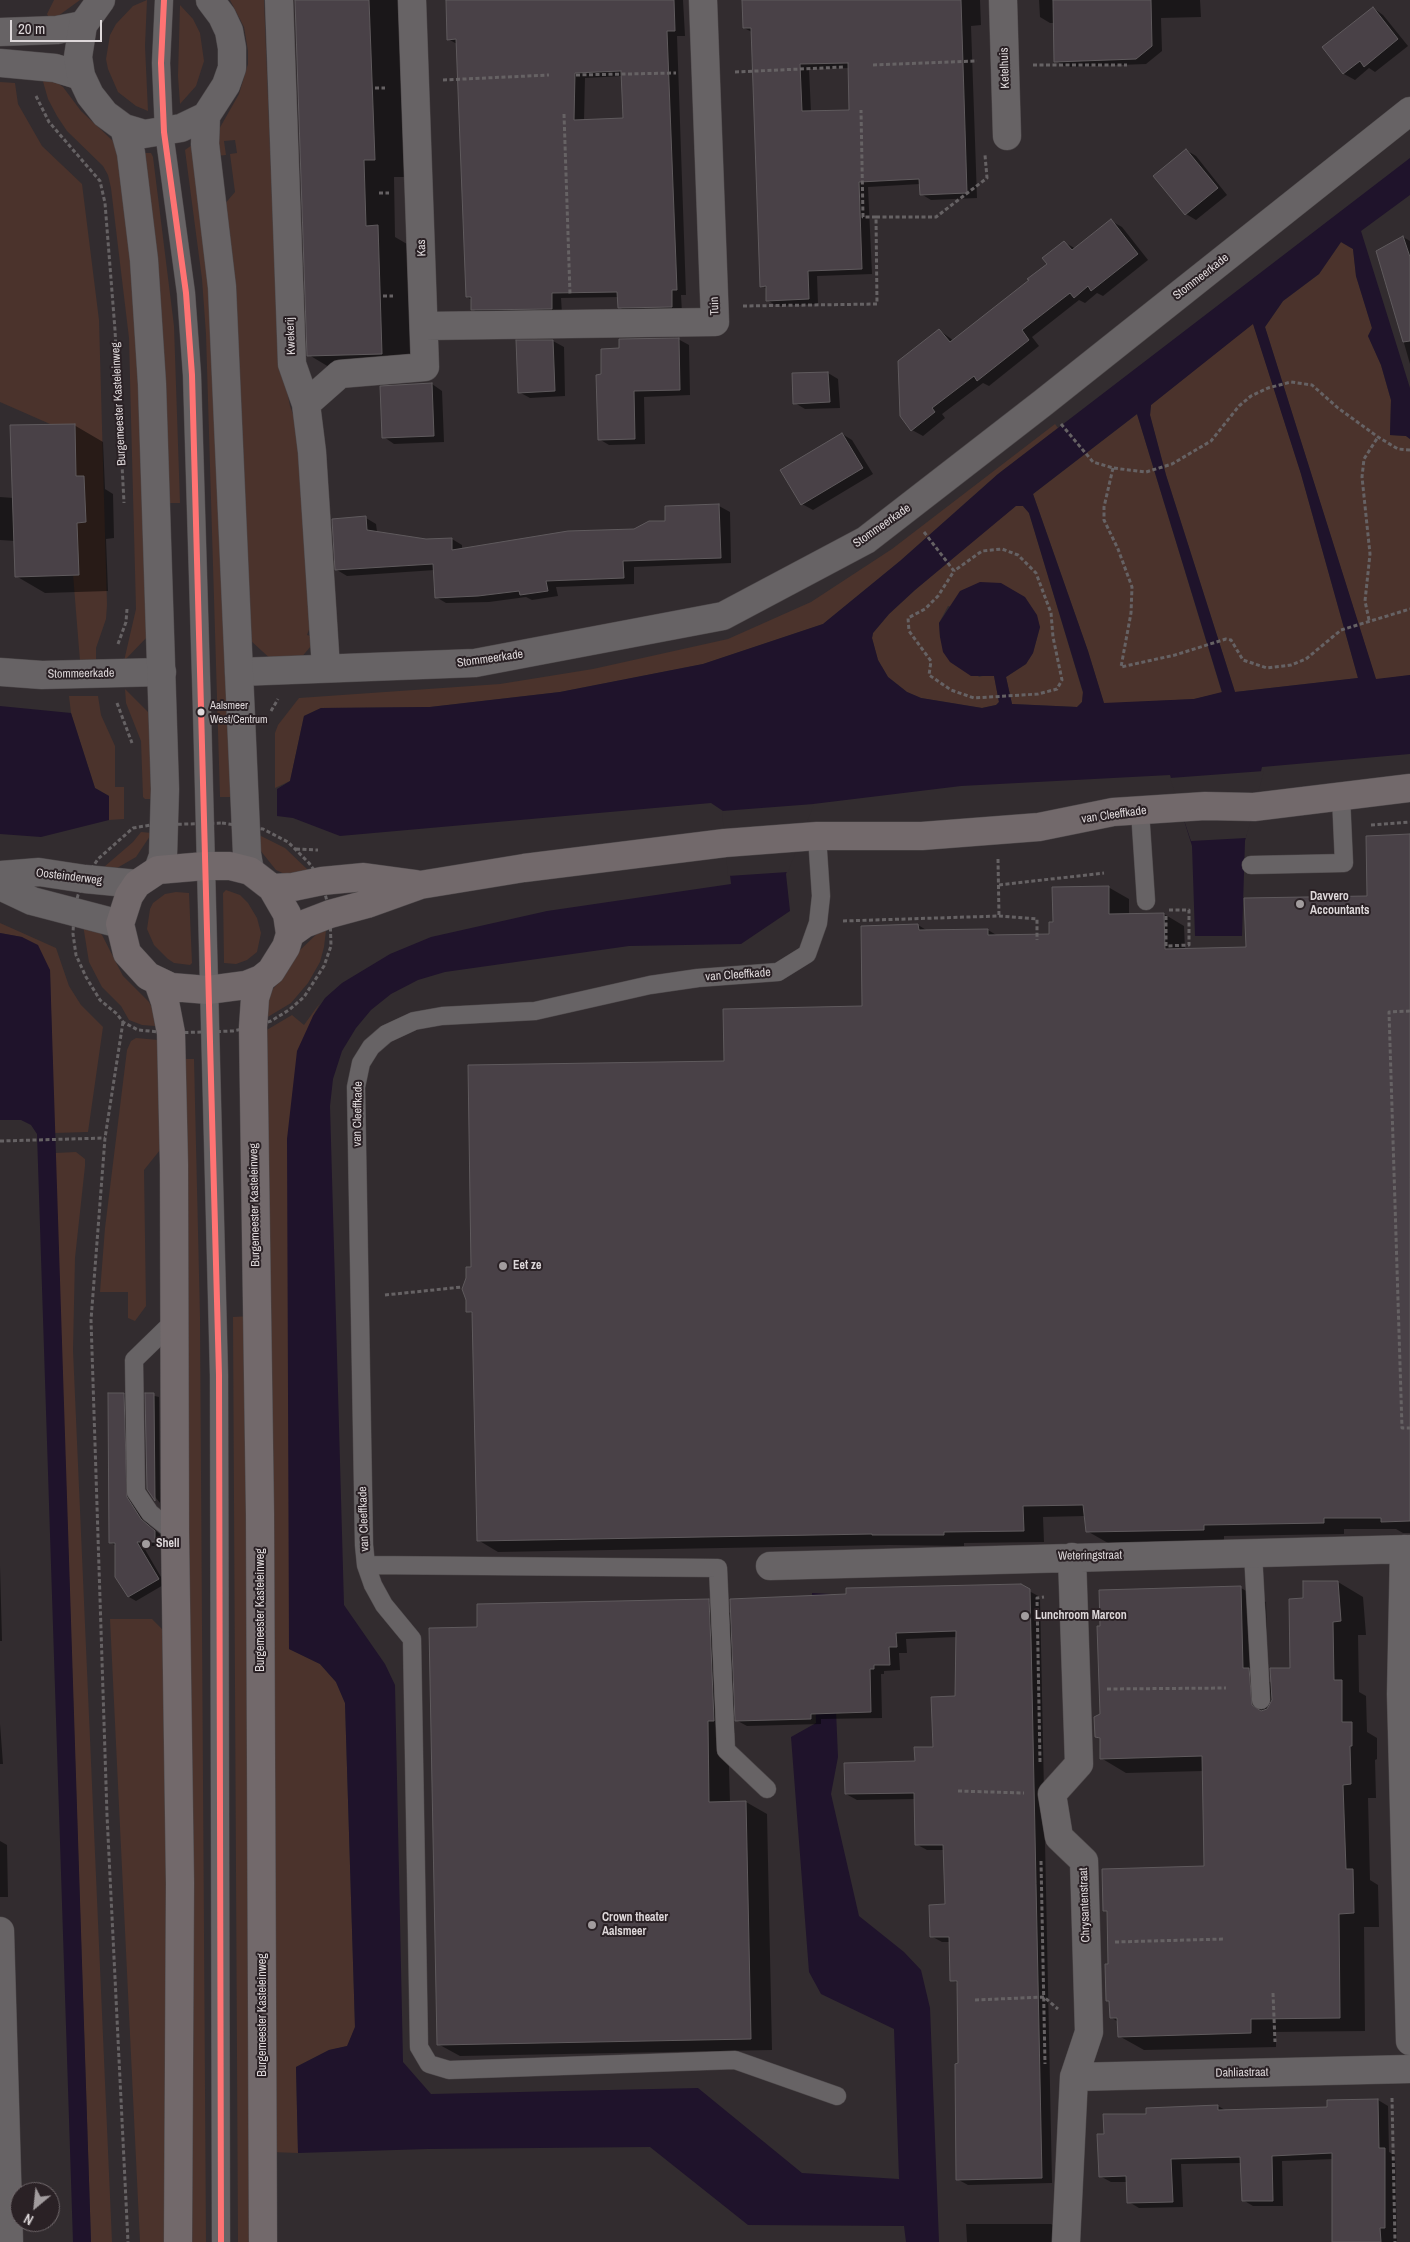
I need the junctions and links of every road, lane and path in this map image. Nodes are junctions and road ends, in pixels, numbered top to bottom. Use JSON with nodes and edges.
{"nodes":[{"id":1,"x":102,"y":0,"type":"edge"},
{"id":2,"x":164,"y":0,"type":"edge"},
{"id":3,"x":210,"y":0,"type":"edge"},
{"id":4,"x":279,"y":0,"type":"edge"},
{"id":5,"x":412,"y":0,"type":"edge"},
{"id":6,"x":703,"y":0,"type":"edge"},
{"id":7,"x":1003,"y":0,"type":"edge"},
{"id":8,"x":83,"y":25,"type":"junction"},
{"id":9,"x":0,"y":32,"type":"edge"},
{"id":10,"x":0,"y":62,"type":"edge"},
{"id":11,"x":1005,"y":63,"type":"junction"},
{"id":12,"x":30,"y":65,"type":"junction"},
{"id":13,"x":873,"y":65,"type":"dead end"},
{"id":14,"x":1127,"y":65,"type":"dead end"},
{"id":15,"x":844,"y":67,"type":"dead end"},
{"id":16,"x":706,"y":73,"type":"junction"},
{"id":17,"x":549,"y":75,"type":"dead end"},
{"id":18,"x":576,"y":75,"type":"dead end"},
{"id":19,"x":81,"y":76,"type":"junction"},
{"id":20,"x":415,"y":81,"type":"junction"},
{"id":21,"x":861,"y":110,"type":"dead end"},
{"id":22,"x":1410,"y":111,"type":"edge"},
{"id":23,"x":564,"y":114,"type":"dead end"},
{"id":24,"x":206,"y":116,"type":"junction"},
{"id":25,"x":124,"y":128,"type":"junction"},
{"id":26,"x":164,"y":132,"type":"junction"},
{"id":27,"x":1007,"y":136,"type":"joint"},
{"id":28,"x":876,"y":217,"type":"junction"},
{"id":29,"x":715,"y":306,"type":"junction"},
{"id":30,"x":572,"y":324,"type":"junction"},
{"id":31,"x":425,"y":326,"type":"junction"},
{"id":32,"x":306,"y":404,"type":"junction"},
{"id":33,"x":1058,"y":420,"type":"dead end"},
{"id":34,"x":1378,"y":437,"type":"junction"},
{"id":35,"x":1410,"y":450,"type":"edge"},
{"id":36,"x":1113,"y":468,"type":"junction"},
{"id":37,"x":124,"y":509,"type":"dead end"},
{"id":38,"x":925,"y":533,"type":"dead end"},
{"id":39,"x":954,"y":572,"type":"junction"},
{"id":40,"x":127,"y":606,"type":"dead end"},
{"id":41,"x":1410,"y":609,"type":"edge"},
{"id":42,"x":1369,"y":620,"type":"junction"},
{"id":43,"x":326,"y":668,"type":"junction"},
{"id":44,"x":0,"y":672,"type":"edge"},
{"id":45,"x":162,"y":672,"type":"junction"},
{"id":46,"x":239,"y":672,"type":"junction"},
{"id":47,"x":115,"y":673,"type":"junction"},
{"id":48,"x":133,"y":748,"type":"dead end"},
{"id":49,"x":1410,"y":788,"type":"edge"},
{"id":50,"x":1341,"y":798,"type":"junction"},
{"id":51,"x":1140,"y":811,"type":"junction"},
{"id":52,"x":133,"y":818,"type":"dead end"},
{"id":53,"x":1410,"y":822,"type":"edge"},
{"id":54,"x":1343,"y":828,"type":"junction"},
{"id":55,"x":809,"y":837,"type":"junction"},
{"id":56,"x":98,"y":859,"type":"dead end"},
{"id":57,"x":998,"y":859,"type":"dead end"},
{"id":58,"x":1251,"y":865,"type":"dead end"},
{"id":59,"x":205,"y":866,"type":"junction"},
{"id":60,"x":250,"y":871,"type":"junction"},
{"id":61,"x":1104,"y":873,"type":"dead end"},
{"id":62,"x":0,"y":875,"type":"edge"},
{"id":63,"x":148,"y":877,"type":"junction"},
{"id":64,"x":420,"y":885,"type":"junction"},
{"id":65,"x":999,"y":885,"type":"junction"},
{"id":66,"x":0,"y":886,"type":"edge"},
{"id":67,"x":272,"y":888,"type":"junction"},
{"id":68,"x":1146,"y":901,"type":"dead end"},
{"id":69,"x":1165,"y":910,"type":"joint"},
{"id":70,"x":999,"y":916,"type":"junction"},
{"id":71,"x":818,"y":923,"type":"junction"},
{"id":72,"x":120,"y":924,"type":"junction"},
{"id":73,"x":73,"y":934,"type":"dead end"},
{"id":74,"x":290,"y":934,"type":"junction"},
{"id":75,"x":1037,"y":940,"type":"dead end"},
{"id":76,"x":261,"y":979,"type":"junction"},
{"id":77,"x":158,"y":982,"type":"junction"},
{"id":78,"x":208,"y":990,"type":"junction"},
{"id":79,"x":1410,"y":1011,"type":"edge"},
{"id":80,"x":105,"y":1138,"type":"junction"},
{"id":81,"x":0,"y":1141,"type":"edge"},
{"id":82,"x":462,"y":1287,"type":"dead end"},
{"id":83,"x":359,"y":1298,"type":"junction"},
{"id":84,"x":174,"y":1321,"type":"junction"},
{"id":85,"x":1410,"y":1428,"type":"edge"},
{"id":86,"x":175,"y":1533,"type":"junction"},
{"id":87,"x":1407,"y":1549,"type":"edge"},
{"id":88,"x":1253,"y":1553,"type":"junction"},
{"id":89,"x":1072,"y":1557,"type":"junction"},
{"id":90,"x":366,"y":1565,"type":"junction"},
{"id":91,"x":770,"y":1566,"type":"dead end"},
{"id":92,"x":1073,"y":1596,"type":"junction"},
{"id":93,"x":1226,"y":1688,"type":"dead end"},
{"id":94,"x":1076,"y":1689,"type":"junction"},
{"id":95,"x":1261,"y":1700,"type":"dead end"},
{"id":96,"x":767,"y":1789,"type":"dead end"},
{"id":97,"x":958,"y":1791,"type":"dead end"},
{"id":98,"x":1046,"y":1794,"type":"junction"},
{"id":99,"x":1059,"y":1837,"type":"junction"},
{"id":100,"x":1407,"y":1842,"type":"edge"},
{"id":101,"x":0,"y":1931,"type":"edge"},
{"id":102,"x":1226,"y":1939,"type":"dead end"},
{"id":103,"x":1086,"y":1943,"type":"junction"},
{"id":104,"x":1273,"y":1993,"type":"dead end"},
{"id":105,"x":1044,"y":1997,"type":"junction"},
{"id":106,"x":975,"y":2000,"type":"dead end"},
{"id":107,"x":1089,"y":2034,"type":"junction"},
{"id":108,"x":1410,"y":2041,"type":"edge"},
{"id":109,"x":1410,"y":2069,"type":"edge"},
{"id":110,"x":1383,"y":2070,"type":"junction"},
{"id":111,"x":1292,"y":2072,"type":"junction"},
{"id":112,"x":1074,"y":2077,"type":"junction"},
{"id":113,"x":837,"y":2096,"type":"dead end"},
{"id":114,"x":3,"y":2108,"type":"edge"},
{"id":115,"x":9,"y":2242,"type":"edge"},
{"id":116,"x":128,"y":2242,"type":"edge"},
{"id":117,"x":178,"y":2242,"type":"edge"},
{"id":118,"x":221,"y":2242,"type":"edge"},
{"id":119,"x":263,"y":2242,"type":"edge"},
{"id":120,"x":1066,"y":2242,"type":"edge"},
{"id":121,"x":1395,"y":2242,"type":"edge"}],
"edges":[{"from":1,"to":8,"type":"street"},
{"from":2,"to":26,"type":"lane"},
{"from":3,"to":24,"type":"street"},
{"from":4,"to":32,"type":"street","name":"Kwekerij"},
{"from":5,"to":20,"type":"street","name":"Kas"},
{"from":6,"to":16,"type":"street","name":"Tuin"},
{"from":7,"to":11,"type":"street","name":"Ketelhuis"},
{"from":8,"to":9,"type":"street"},
{"from":8,"to":19,"type":"street"},
{"from":10,"to":12,"type":"street"},
{"from":11,"to":13,"type":"path"},
{"from":11,"to":14,"type":"path"},
{"from":11,"to":27,"type":"street","name":"Ketelhuis"},
{"from":12,"to":19,"type":"street"},
{"from":12,"to":37,"type":"path","name":"Burgemeester Kasteleinweg"},
{"from":15,"to":16,"type":"path"},
{"from":16,"to":18,"type":"path"},
{"from":16,"to":29,"type":"street","name":"Tuin"},
{"from":17,"to":20,"type":"path"},
{"from":19,"to":25,"type":"street"},
{"from":20,"to":31,"type":"street","name":"Kas"},
{"from":21,"to":28,"type":"path"},
{"from":22,"to":43,"type":"street","name":"Stommeerkade"},
{"from":23,"to":30,"type":"path"},
{"from":24,"to":26,"type":"street"},
{"from":24,"to":46,"type":"street"},
{"from":25,"to":26,"type":"street"},
{"from":25,"to":45,"type":"street"},
{"from":26,"to":59,"type":"lane"},
{"from":27,"to":28,"type":"path"},
{"from":28,"to":29,"type":"path"},
{"from":29,"to":30,"type":"street","name":"Tuin"},
{"from":30,"to":31,"type":"street","name":"Tuin"},
{"from":31,"to":32,"type":"street","name":"Kas"},
{"from":32,"to":43,"type":"street","name":"Kwekerij"},
{"from":33,"to":36,"type":"path"},
{"from":34,"to":35,"type":"path"},
{"from":34,"to":36,"type":"path"},
{"from":34,"to":42,"type":"path"},
{"from":36,"to":42,"type":"path"},
{"from":38,"to":39,"type":"path"},
{"from":39,"to":39,"type":"path"},
{"from":40,"to":47,"type":"path"},
{"from":41,"to":42,"type":"path"},
{"from":43,"to":46,"type":"street","name":"Stommeerkade"},
{"from":44,"to":47,"type":"street","name":"Stommeerkade"},
{"from":45,"to":47,"type":"street","name":"Stommeerkade"},
{"from":45,"to":63,"type":"street"},
{"from":46,"to":60,"type":"street"},
{"from":47,"to":48,"type":"path"},
{"from":49,"to":50,"type":"main road","name":"van Cleeffkade"},
{"from":50,"to":51,"type":"main road","name":"van Cleeffkade"},
{"from":50,"to":54,"type":"lane"},
{"from":51,"to":55,"type":"main road","name":"van Cleeffkade"},
{"from":51,"to":68,"type":"lane"},
{"from":52,"to":56,"type":"path"},
{"from":53,"to":54,"type":"path"},
{"from":54,"to":58,"type":"lane"},
{"from":55,"to":64,"type":"main road","name":"van Cleeffkade"},
{"from":55,"to":71,"type":"lane","name":"van Cleeffkade"},
{"from":57,"to":65,"type":"path"},
{"from":59,"to":60,"type":"main road"},
{"from":59,"to":63,"type":"main road"},
{"from":59,"to":78,"type":"lane"},
{"from":60,"to":67,"type":"main road"},
{"from":61,"to":65,"type":"path"},
{"from":62,"to":63,"type":"street","name":"Oosteinderweg"},
{"from":63,"to":72,"type":"main road"},
{"from":64,"to":67,"type":"main road","name":"van Cleeffkade"},
{"from":64,"to":74,"type":"main road","name":"van Cleeffkade"},
{"from":65,"to":70,"type":"path"},
{"from":66,"to":72,"type":"street"},
{"from":67,"to":74,"type":"main road"},
{"from":69,"to":69,"type":"path"},
{"from":70,"to":71,"type":"path"},
{"from":70,"to":75,"type":"path"},
{"from":71,"to":83,"type":"lane","name":"van Cleeffkade"},
{"from":72,"to":77,"type":"main road"},
{"from":73,"to":80,"type":"path"},
{"from":74,"to":76,"type":"main road"},
{"from":76,"to":78,"type":"main road"},
{"from":76,"to":119,"type":"main road","name":"Burgemeester Kasteleinweg"},
{"from":77,"to":78,"type":"main road"},
{"from":77,"to":84,"type":"main road"},
{"from":78,"to":118,"type":"lane"},
{"from":79,"to":85,"type":"path"},
{"from":80,"to":81,"type":"path"},
{"from":80,"to":116,"type":"path"},
{"from":82,"to":83,"type":"path"},
{"from":83,"to":90,"type":"lane","name":"van Cleeffkade"},
{"from":84,"to":86,"type":"main road"},
{"from":84,"to":86,"type":"lane"},
{"from":86,"to":117,"type":"main road"},
{"from":87,"to":88,"type":"street","name":"Weteringstraat"},
{"from":87,"to":100,"type":"street"},
{"from":88,"to":89,"type":"street","name":"Weteringstraat"},
{"from":88,"to":95,"type":"lane"},
{"from":89,"to":91,"type":"street","name":"Weteringstraat"},
{"from":89,"to":92,"type":"street"},
{"from":90,"to":96,"type":"lane"},
{"from":90,"to":113,"type":"lane","name":"van Cleeffkade"},
{"from":92,"to":94,"type":"street"},
{"from":92,"to":98,"type":"path"},
{"from":93,"to":94,"type":"path"},
{"from":94,"to":98,"type":"street"},
{"from":97,"to":98,"type":"path"},
{"from":98,"to":99,"type":"street"},
{"from":99,"to":103,"type":"street","name":"Chrysantenstraat"},
{"from":99,"to":105,"type":"path"},
{"from":100,"to":108,"type":"street"},
{"from":101,"to":114,"type":"street"},
{"from":102,"to":103,"type":"path"},
{"from":103,"to":107,"type":"street","name":"Chrysantenstraat"},
{"from":104,"to":111,"type":"path"},
{"from":105,"to":106,"type":"path"},
{"from":105,"to":107,"type":"path"},
{"from":107,"to":112,"type":"street","name":"Chrysantenstraat"},
{"from":109,"to":110,"type":"street","name":"Dahliastraat"},
{"from":110,"to":111,"type":"street","name":"Dahliastraat"},
{"from":110,"to":121,"type":"path"},
{"from":111,"to":112,"type":"street","name":"Dahliastraat"},
{"from":112,"to":120,"type":"street","name":"Chrysantenstraat"},
{"from":114,"to":115,"type":"street"}]}
